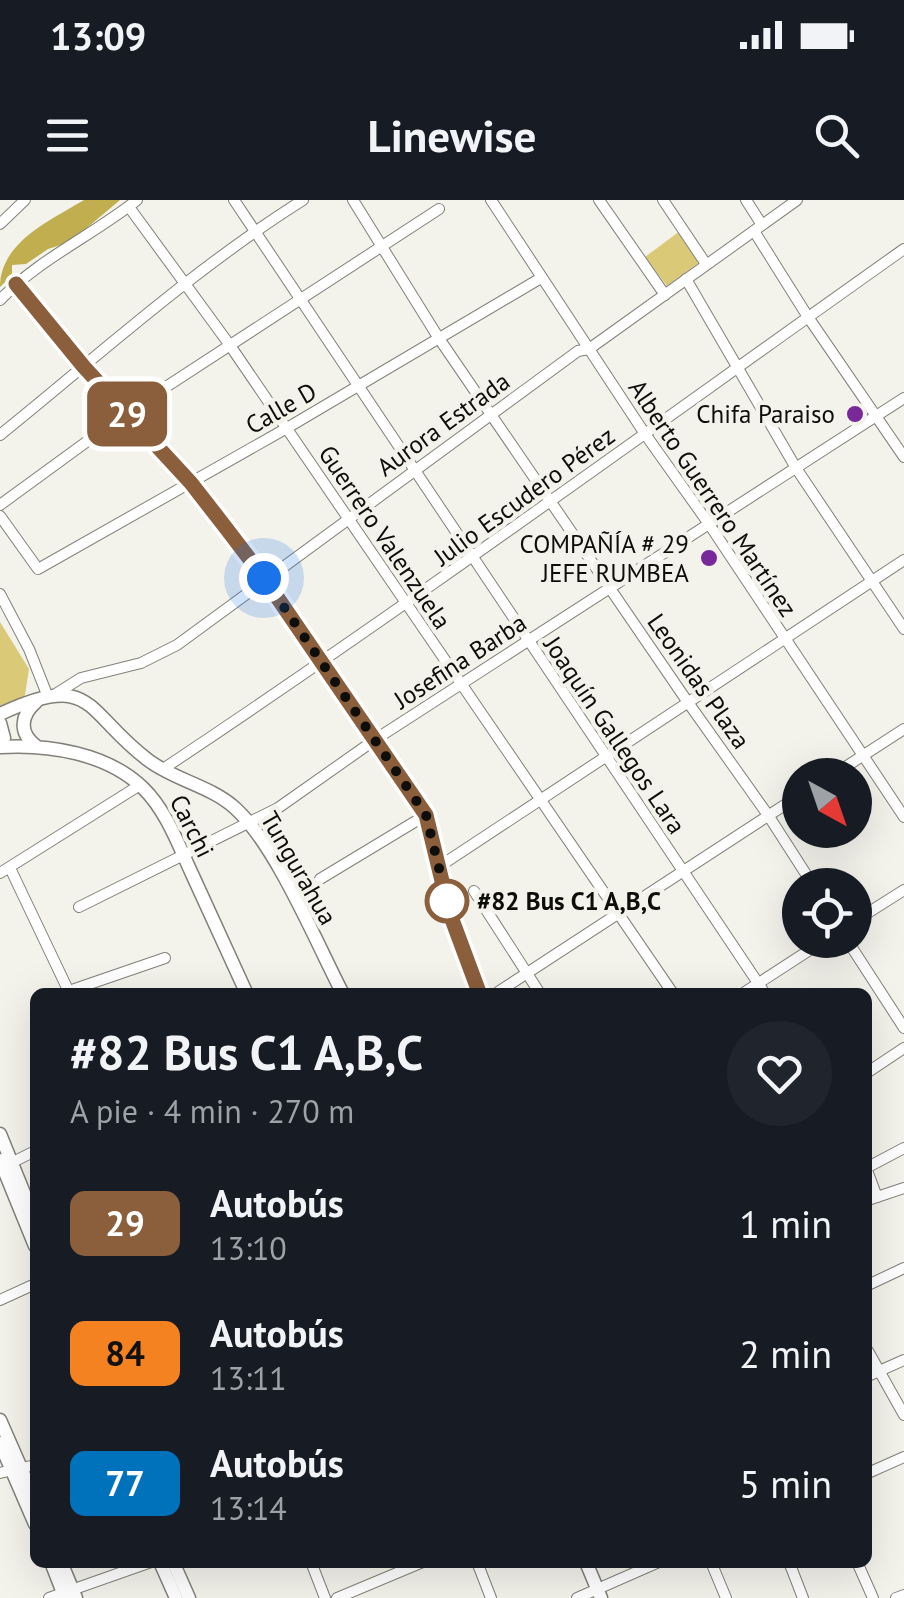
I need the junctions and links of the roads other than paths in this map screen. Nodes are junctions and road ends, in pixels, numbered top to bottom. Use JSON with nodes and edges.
{"nodes":[{"id":1,"x":25,"y":200,"type":"edge"},
{"id":2,"x":234,"y":200,"type":"edge"},
{"id":3,"x":304,"y":200,"type":"edge"},
{"id":4,"x":353,"y":200,"type":"edge"},
{"id":5,"x":491,"y":200,"type":"edge"},
{"id":6,"x":599,"y":200,"type":"edge"},
{"id":7,"x":663,"y":200,"type":"edge"},
{"id":8,"x":746,"y":200,"type":"edge"},
{"id":9,"x":797,"y":200,"type":"edge"},
{"id":10,"x":133,"y":203,"type":"edge"},
{"id":11,"x":438,"y":209,"type":"dead end"},
{"id":12,"x":0,"y":224,"type":"edge"},
{"id":13,"x":758,"y":228,"type":"junction"},
{"id":14,"x":255,"y":231,"type":"junction"},
{"id":15,"x":380,"y":245,"type":"junction"},
{"id":16,"x":904,"y":249,"type":"edge"},
{"id":17,"x":706,"y":264,"type":"junction"},
{"id":18,"x":542,"y":278,"type":"junction"},
{"id":19,"x":686,"y":279,"type":"junction"},
{"id":20,"x":187,"y":283,"type":"junction"},
{"id":21,"x":16,"y":284,"type":"junction"},
{"id":22,"x":665,"y":295,"type":"junction"},
{"id":23,"x":300,"y":298,"type":"junction"},
{"id":24,"x":0,"y":300,"type":"edge"},
{"id":25,"x":808,"y":317,"type":"junction"},
{"id":26,"x":438,"y":337,"type":"junction"},
{"id":27,"x":229,"y":344,"type":"junction"},
{"id":28,"x":588,"y":349,"type":"junction"},
{"id":29,"x":736,"y":366,"type":"junction"},
{"id":30,"x":84,"y":367,"type":"junction"},
{"id":31,"x":358,"y":386,"type":"junction"},
{"id":32,"x":904,"y":398,"type":"edge"},
{"id":33,"x":126,"y":412,"type":"junction"},
{"id":34,"x":491,"y":414,"type":"junction"},
{"id":35,"x":876,"y":416,"type":"junction"},
{"id":36,"x":286,"y":428,"type":"junction"},
{"id":37,"x":644,"y":434,"type":"junction"},
{"id":38,"x":0,"y":435,"type":"edge"},
{"id":39,"x":904,"y":457,"type":"edge"},
{"id":40,"x":796,"y":468,"type":"junction"},
{"id":41,"x":414,"y":470,"type":"junction"},
{"id":42,"x":191,"y":483,"type":"junction"},
{"id":43,"x":551,"y":502,"type":"junction"},
{"id":44,"x":0,"y":505,"type":"edge"},
{"id":45,"x":0,"y":516,"type":"edge"},
{"id":46,"x":346,"y":519,"type":"junction"},
{"id":47,"x":709,"y":524,"type":"junction"},
{"id":48,"x":473,"y":558,"type":"junction"},
{"id":49,"x":904,"y":560,"type":"edge"},
{"id":50,"x":264,"y":578,"type":"junction"},
{"id":51,"x":870,"y":580,"type":"junction"},
{"id":52,"x":611,"y":588,"type":"junction"},
{"id":53,"x":0,"y":594,"type":"edge"},
{"id":54,"x":406,"y":605,"type":"junction"},
{"id":55,"x":904,"y":629,"type":"edge"},
{"id":56,"x":783,"y":638,"type":"junction"},
{"id":57,"x":529,"y":641,"type":"junction"},
{"id":58,"x":322,"y":663,"type":"junction"},
{"id":59,"x":462,"y":684,"type":"junction"},
{"id":60,"x":48,"y":697,"type":"junction"},
{"id":61,"x":686,"y":701,"type":"junction"},
{"id":62,"x":0,"y":714,"type":"edge"},
{"id":63,"x":0,"y":723,"type":"edge"},
{"id":64,"x":904,"y":730,"type":"edge"},
{"id":65,"x":376,"y":740,"type":"junction"},
{"id":66,"x":36,"y":746,"type":"junction"},
{"id":67,"x":1,"y":747,"type":"edge"},
{"id":68,"x":865,"y":755,"type":"junction"},
{"id":69,"x":606,"y":756,"type":"junction"},
{"id":70,"x":860,"y":758,"type":"edge"},
{"id":71,"x":162,"y":770,"type":"junction"},
{"id":72,"x":140,"y":785,"type":"junction"},
{"id":73,"x":541,"y":799,"type":"junction"},
{"id":74,"x":782,"y":806,"type":"edge"},
{"id":75,"x":426,"y":815,"type":"junction"},
{"id":76,"x":768,"y":815,"type":"junction"},
{"id":77,"x":904,"y":817,"type":"edge"},
{"id":78,"x":250,"y":824,"type":"junction"},
{"id":79,"x":184,"y":856,"type":"junction"},
{"id":80,"x":437,"y":868,"type":"junction"},
{"id":81,"x":801,"y":868,"type":"edge"},
{"id":82,"x":5,"y":870,"type":"edge"},
{"id":83,"x":684,"y":873,"type":"junction"},
{"id":84,"x":320,"y":878,"type":"dead end"},
{"id":85,"x":904,"y":890,"type":"edge"},
{"id":86,"x":474,"y":891,"type":"dead end"},
{"id":87,"x":79,"y":908,"type":"dead end"},
{"id":88,"x":872,"y":910,"type":"edge"},
{"id":89,"x":621,"y":914,"type":"junction"},
{"id":90,"x":166,"y":958,"type":"dead end"},
{"id":91,"x":801,"y":958,"type":"edge"},
{"id":92,"x":859,"y":958,"type":"edge"},
{"id":93,"x":527,"y":974,"type":"junction"},
{"id":94,"x":67,"y":988,"type":"edge"},
{"id":95,"x":80,"y":988,"type":"edge"},
{"id":96,"x":244,"y":988,"type":"edge"},
{"id":97,"x":340,"y":988,"type":"edge"},
{"id":98,"x":478,"y":988,"type":"edge"},
{"id":99,"x":504,"y":988,"type":"edge"},
{"id":100,"x":536,"y":988,"type":"edge"},
{"id":101,"x":669,"y":988,"type":"edge"},
{"id":102,"x":761,"y":988,"type":"edge"},
{"id":103,"x":904,"y":1028,"type":"edge"},
{"id":104,"x":904,"y":1048,"type":"edge"},
{"id":105,"x":872,"y":1069,"type":"edge"},
{"id":106,"x":0,"y":1134,"type":"edge"},
{"id":107,"x":904,"y":1148,"type":"edge"},
{"id":108,"x":30,"y":1154,"type":"edge"},
{"id":109,"x":4,"y":1163,"type":"edge"},
{"id":110,"x":872,"y":1168,"type":"edge"},
{"id":111,"x":904,"y":1188,"type":"edge"},
{"id":112,"x":872,"y":1199,"type":"edge"},
{"id":113,"x":30,"y":1211,"type":"edge"},
{"id":114,"x":30,"y":1233,"type":"edge"},
{"id":115,"x":904,"y":1268,"type":"edge"},
{"id":116,"x":872,"y":1283,"type":"edge"},
{"id":117,"x":30,"y":1286,"type":"edge"},
{"id":118,"x":0,"y":1300,"type":"edge"},
{"id":119,"x":904,"y":1360,"type":"edge"},
{"id":120,"x":873,"y":1373,"type":"edge"},
{"id":121,"x":904,"y":1415,"type":"edge"},
{"id":122,"x":0,"y":1420,"type":"edge"},
{"id":123,"x":0,"y":1442,"type":"edge"},
{"id":124,"x":904,"y":1457,"type":"edge"},
{"id":125,"x":17,"y":1469,"type":"edge"},
{"id":126,"x":872,"y":1470,"type":"edge"},
{"id":127,"x":30,"y":1491,"type":"edge"},
{"id":128,"x":30,"y":1509,"type":"edge"},
{"id":129,"x":54,"y":1568,"type":"edge"},
{"id":130,"x":62,"y":1568,"type":"edge"},
{"id":131,"x":136,"y":1568,"type":"edge"},
{"id":132,"x":163,"y":1568,"type":"edge"},
{"id":133,"x":176,"y":1568,"type":"edge"},
{"id":134,"x":313,"y":1568,"type":"edge"},
{"id":135,"x":409,"y":1568,"type":"edge"},
{"id":136,"x":479,"y":1568,"type":"edge"},
{"id":137,"x":588,"y":1568,"type":"edge"},
{"id":138,"x":648,"y":1568,"type":"edge"},
{"id":139,"x":714,"y":1568,"type":"edge"},
{"id":140,"x":791,"y":1568,"type":"edge"},
{"id":141,"x":859,"y":1568,"type":"edge"},
{"id":142,"x":599,"y":1594,"type":"edge"},
{"id":143,"x":69,"y":1595,"type":"edge"},
{"id":144,"x":904,"y":1595,"type":"edge"},
{"id":145,"x":49,"y":1598,"type":"edge"},
{"id":146,"x":176,"y":1598,"type":"edge"},
{"id":147,"x":189,"y":1598,"type":"edge"},
{"id":148,"x":325,"y":1598,"type":"edge"},
{"id":149,"x":337,"y":1598,"type":"edge"},
{"id":150,"x":491,"y":1598,"type":"edge"},
{"id":151,"x":577,"y":1598,"type":"edge"},
{"id":152,"x":726,"y":1598,"type":"edge"},
{"id":153,"x":803,"y":1598,"type":"edge"},
{"id":154,"x":873,"y":1598,"type":"edge"},
{"id":155,"x":896,"y":1598,"type":"edge"}],
"edges":[{"from":1,"to":12,"type":"street"},
{"from":2,"to":14,"type":"street","name":"Joaquín Gallegos Lara"},
{"from":3,"to":14,"type":"street"},
{"from":4,"to":15,"type":"street","name":"Leonidas Plaza"},
{"from":5,"to":18,"type":"street","name":"Alberto Guerrero Martínez"},
{"from":6,"to":22,"type":"street"},
{"from":7,"to":17,"type":"street"},
{"from":8,"to":13,"type":"street"},
{"from":9,"to":13,"type":"street","name":"Aurora Estrada"},
{"from":10,"to":20,"type":"street","name":"Guerrero Valenzuela"},
{"from":10,"to":21,"type":"street"},
{"from":11,"to":15,"type":"street"},
{"from":13,"to":17,"type":"street","name":"Aurora Estrada"},
{"from":13,"to":25,"type":"street"},
{"from":14,"to":20,"type":"street"},
{"from":14,"to":23,"type":"street","name":"Joaquín Gallegos Lara"},
{"from":15,"to":23,"type":"street"},
{"from":15,"to":26,"type":"street","name":"Leonidas Plaza"},
{"from":16,"to":25,"type":"street","name":"Julio Escudero Pérez"},
{"from":17,"to":19,"type":"street","name":"Aurora Estrada"},
{"from":18,"to":26,"type":"street","name":"Calle D"},
{"from":18,"to":28,"type":"street","name":"Alberto Guerrero Martínez"},
{"from":19,"to":22,"type":"street","name":"Aurora Estrada"},
{"from":19,"to":29,"type":"street"},
{"from":20,"to":27,"type":"street","name":"Guerrero Valenzuela"},
{"from":20,"to":30,"type":"street"},
{"from":21,"to":24,"type":"street"},
{"from":21,"to":30,"type":"street"},
{"from":22,"to":28,"type":"street","name":"Aurora Estrada"},
{"from":23,"to":27,"type":"street"},
{"from":23,"to":31,"type":"street","name":"Joaquín Gallegos Lara"},
{"from":25,"to":29,"type":"street","name":"Julio Escudero Pérez"},
{"from":25,"to":35,"type":"street"},
{"from":26,"to":31,"type":"street","name":"Calle D"},
{"from":26,"to":34,"type":"street","name":"Leonidas Plaza"},
{"from":27,"to":33,"type":"street"},
{"from":27,"to":36,"type":"street","name":"Guerrero Valenzuela"},
{"from":28,"to":34,"type":"street","name":"Aurora Estrada"},
{"from":28,"to":37,"type":"street","name":"Alberto Guerrero Martínez"},
{"from":29,"to":37,"type":"street","name":"Julio Escudero Pérez"},
{"from":29,"to":40,"type":"street"},
{"from":30,"to":33,"type":"street"},
{"from":30,"to":38,"type":"street"},
{"from":31,"to":36,"type":"street","name":"Calle D"},
{"from":31,"to":41,"type":"street","name":"Joaquín Gallegos Lara"},
{"from":32,"to":35,"type":"street","name":"Josefina Barba"},
{"from":33,"to":42,"type":"street"},
{"from":33,"to":44,"type":"street"},
{"from":34,"to":41,"type":"street","name":"Aurora Estrada"},
{"from":34,"to":43,"type":"street","name":"Leonidas Plaza"},
{"from":35,"to":39,"type":"street"},
{"from":35,"to":40,"type":"street","name":"Josefina Barba"},
{"from":36,"to":42,"type":"street","name":"Calle D"},
{"from":36,"to":46,"type":"street","name":"Guerrero Valenzuela"},
{"from":37,"to":43,"type":"street","name":"Julio Escudero Pérez"},
{"from":37,"to":47,"type":"street","name":"Alberto Guerrero Martínez"},
{"from":40,"to":47,"type":"street","name":"Josefina Barba"},
{"from":40,"to":51,"type":"street"},
{"from":41,"to":46,"type":"street","name":"Aurora Estrada"},
{"from":41,"to":48,"type":"street","name":"Joaquín Gallegos Lara"},
{"from":42,"to":45,"type":"street","name":"Calle D"},
{"from":42,"to":50,"type":"street"},
{"from":43,"to":48,"type":"street","name":"Julio Escudero Pérez"},
{"from":43,"to":52,"type":"street","name":"Leonidas Plaza"},
{"from":46,"to":50,"type":"street","name":"Aurora Estrada"},
{"from":46,"to":54,"type":"street","name":"Guerrero Valenzuela"},
{"from":47,"to":52,"type":"street","name":"Josefina Barba"},
{"from":47,"to":56,"type":"street","name":"Alberto Guerrero Martínez"},
{"from":48,"to":54,"type":"street","name":"Julio Escudero Pérez"},
{"from":48,"to":57,"type":"street","name":"Joaquín Gallegos Lara"},
{"from":49,"to":51,"type":"street"},
{"from":50,"to":58,"type":"street"},
{"from":50,"to":60,"type":"street","name":"Aurora Estrada"},
{"from":51,"to":55,"type":"street"},
{"from":51,"to":56,"type":"street"},
{"from":52,"to":57,"type":"street","name":"Josefina Barba"},
{"from":52,"to":61,"type":"street","name":"Leonidas Plaza"},
{"from":53,"to":60,"type":"street"},
{"from":54,"to":58,"type":"street","name":"Julio Escudero Pérez"},
{"from":54,"to":59,"type":"street","name":"Guerrero Valenzuela"},
{"from":56,"to":61,"type":"street"},
{"from":56,"to":68,"type":"street","name":"Alberto Guerrero Martínez"},
{"from":57,"to":59,"type":"street","name":"Josefina Barba"},
{"from":57,"to":69,"type":"street","name":"Joaquín Gallegos Lara"},
{"from":58,"to":65,"type":"street"},
{"from":58,"to":71,"type":"street","name":"Julio Escudero Pérez"},
{"from":59,"to":65,"type":"street","name":"Josefina Barba"},
{"from":59,"to":73,"type":"street","name":"Guerrero Valenzuela"},
{"from":60,"to":62,"type":"main road"},
{"from":60,"to":66,"type":"main road"},
{"from":60,"to":71,"type":"main road","name":"Tungurahua"},
{"from":61,"to":69,"type":"street"},
{"from":61,"to":76,"type":"street","name":"Leonidas Plaza"},
{"from":63,"to":67,"type":"main road"},
{"from":64,"to":68,"type":"street"},
{"from":65,"to":75,"type":"street"},
{"from":65,"to":78,"type":"street","name":"Josefina Barba"},
{"from":66,"to":67,"type":"main road","name":"Carchi"},
{"from":66,"to":72,"type":"main road","name":"Carchi"},
{"from":68,"to":70,"type":"street"},
{"from":68,"to":77,"type":"street","name":"Alberto Guerrero Martínez"},
{"from":69,"to":73,"type":"street"},
{"from":69,"to":83,"type":"street","name":"Joaquín Gallegos Lara"},
{"from":71,"to":78,"type":"main road","name":"Tungurahua"},
{"from":72,"to":79,"type":"main road","name":"Carchi"},
{"from":72,"to":82,"type":"street"},
{"from":73,"to":80,"type":"street"},
{"from":73,"to":89,"type":"street","name":"Guerrero Valenzuela"},
{"from":74,"to":76,"type":"street"},
{"from":75,"to":80,"type":"street"},
{"from":75,"to":84,"type":"street"},
{"from":76,"to":81,"type":"street","name":"Leonidas Plaza"},
{"from":76,"to":83,"type":"street"},
{"from":78,"to":79,"type":"street","name":"Josefina Barba"},
{"from":78,"to":97,"type":"main road","name":"Tungurahua"},
{"from":79,"to":87,"type":"street","name":"Josefina Barba"},
{"from":79,"to":96,"type":"main road","name":"Carchi"},
{"from":80,"to":98,"type":"street"},
{"from":82,"to":94,"type":"street"},
{"from":83,"to":89,"type":"street"},
{"from":83,"to":102,"type":"street","name":"Joaquín Gallegos Lara"},
{"from":85,"to":88,"type":"street"},
{"from":86,"to":93,"type":"street"},
{"from":89,"to":93,"type":"street"},
{"from":89,"to":101,"type":"street","name":"Guerrero Valenzuela"},
{"from":90,"to":95,"type":"street"},
{"from":91,"to":102,"type":"street"},
{"from":92,"to":103,"type":"street"},
{"from":93,"to":99,"type":"street"},
{"from":93,"to":100,"type":"street"},
{"from":104,"to":105,"type":"street"},
{"from":106,"to":109,"type":"main road"},
{"from":107,"to":110,"type":"street"},
{"from":108,"to":109,"type":"street"},
{"from":109,"to":113,"type":"main road"},
{"from":109,"to":114,"type":"main road"},
{"from":111,"to":112,"type":"street"},
{"from":115,"to":116,"type":"street"},
{"from":117,"to":118,"type":"street"},
{"from":119,"to":120,"type":"street"},
{"from":120,"to":121,"type":"street"},
{"from":122,"to":125,"type":"main road"},
{"from":123,"to":125,"type":"main road"},
{"from":124,"to":126,"type":"street"},
{"from":125,"to":127,"type":"main road"},
{"from":125,"to":128,"type":"main road"},
{"from":129,"to":143,"type":"main road"},
{"from":130,"to":143,"type":"main road"},
{"from":131,"to":143,"type":"street"},
{"from":132,"to":146,"type":"main road"},
{"from":133,"to":147,"type":"main road"},
{"from":134,"to":148,"type":"street"},
{"from":135,"to":149,"type":"street"},
{"from":136,"to":150,"type":"street"},
{"from":137,"to":142,"type":"main road"},
{"from":138,"to":142,"type":"street"},
{"from":139,"to":152,"type":"street"},
{"from":140,"to":153,"type":"street"},
{"from":141,"to":154,"type":"street"},
{"from":142,"to":151,"type":"street"},
{"from":143,"to":145,"type":"street"},
{"from":144,"to":155,"type":"street"}]}
